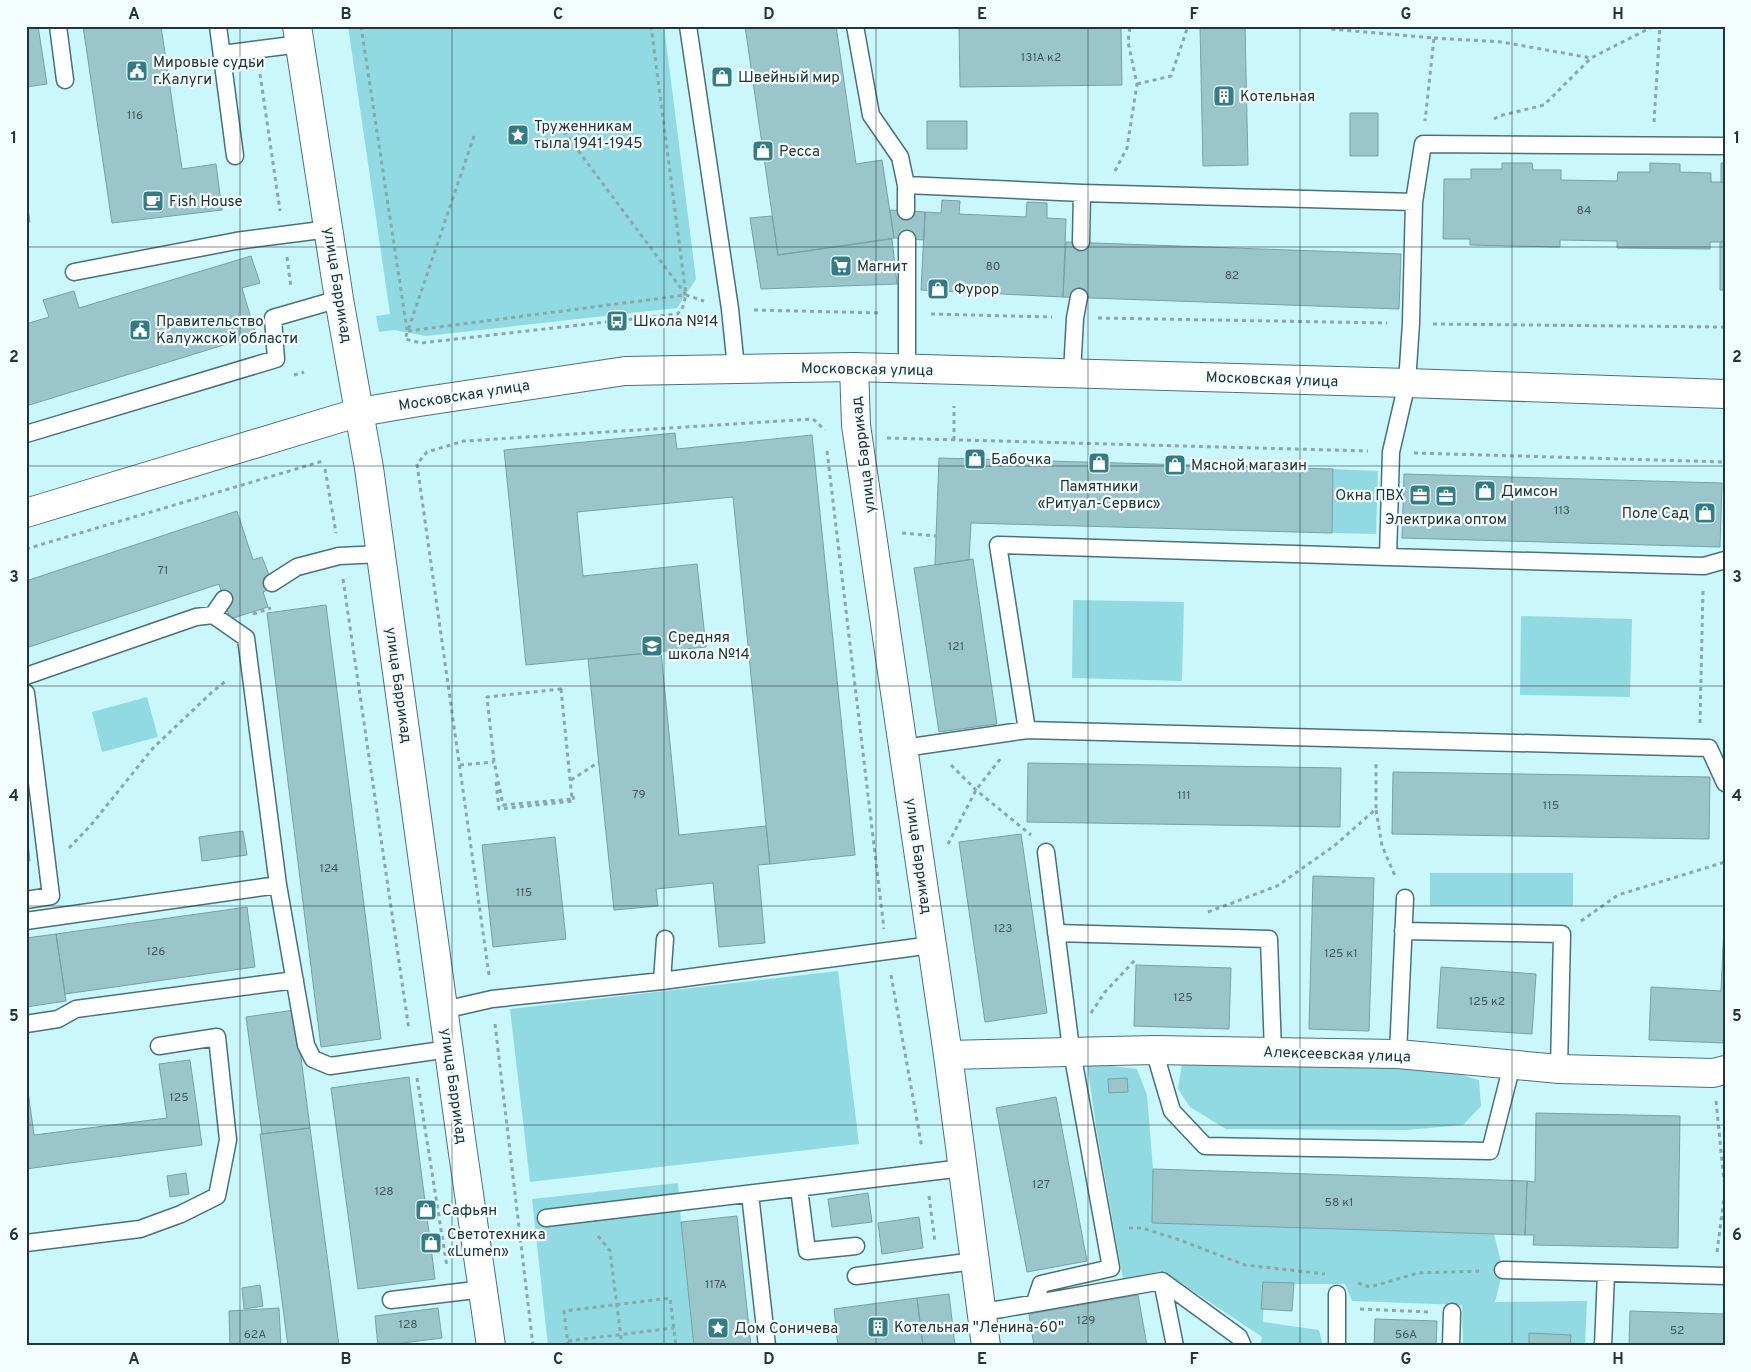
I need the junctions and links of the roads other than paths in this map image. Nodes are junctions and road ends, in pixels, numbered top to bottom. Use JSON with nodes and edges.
{"nodes":[{"id":1,"x":58,"y":26,"type":"edge"},
{"id":2,"x":218,"y":26,"type":"edge"},
{"id":3,"x":688,"y":26,"type":"edge"},
{"id":4,"x":855,"y":26,"type":"edge"},
{"id":5,"x":298,"y":35,"type":"edge"},
{"id":6,"x":222,"y":54,"type":"junction"},
{"id":7,"x":65,"y":80,"type":"dead end"},
{"id":8,"x":1725,"y":146,"type":"edge"},
{"id":9,"x":235,"y":156,"type":"dead end"},
{"id":10,"x":906,"y":185,"type":"junction"},
{"id":11,"x":1082,"y":193,"type":"junction"},
{"id":12,"x":1414,"y":202,"type":"junction"},
{"id":13,"x":906,"y":211,"type":"dead end"},
{"id":14,"x":328,"y":229,"type":"junction"},
{"id":15,"x":907,"y":239,"type":"dead end"},
{"id":16,"x":1081,"y":242,"type":"dead end"},
{"id":17,"x":74,"y":272,"type":"dead end"},
{"id":18,"x":1079,"y":297,"type":"dead end"},
{"id":19,"x":339,"y":299,"type":"junction"},
{"id":20,"x":854,"y":367,"type":"junction"},
{"id":21,"x":736,"y":368,"type":"junction"},
{"id":22,"x":907,"y":369,"type":"junction"},
{"id":23,"x":1072,"y":374,"type":"junction"},
{"id":24,"x":1407,"y":383,"type":"junction"},
{"id":25,"x":1725,"y":394,"type":"edge"},
{"id":26,"x":360,"y":412,"type":"junction"},
{"id":27,"x":26,"y":434,"type":"edge"},
{"id":28,"x":26,"y":513,"type":"edge"},
{"id":29,"x":381,"y":554,"type":"junction"},
{"id":30,"x":1388,"y":558,"type":"junction"},
{"id":31,"x":1725,"y":560,"type":"edge"},
{"id":32,"x":272,"y":583,"type":"dead end"},
{"id":33,"x":224,"y":599,"type":"dead end"},
{"id":34,"x":213,"y":616,"type":"junction"},
{"id":35,"x":26,"y":676,"type":"edge"},
{"id":36,"x":26,"y":693,"type":"edge"},
{"id":37,"x":1027,"y":730,"type":"junction"},
{"id":38,"x":904,"y":748,"type":"junction"},
{"id":39,"x":1725,"y":784,"type":"edge"},
{"id":40,"x":1046,"y":852,"type":"road end"},
{"id":41,"x":278,"y":885,"type":"junction"},
{"id":42,"x":1405,"y":898,"type":"road end"},
{"id":43,"x":26,"y":900,"type":"edge"},
{"id":44,"x":26,"y":921,"type":"edge"},
{"id":45,"x":1403,"y":931,"type":"junction"},
{"id":46,"x":1056,"y":932,"type":"junction"},
{"id":47,"x":665,"y":939,"type":"dead end"},
{"id":48,"x":932,"y":945,"type":"junction"},
{"id":49,"x":295,"y":980,"type":"junction"},
{"id":50,"x":662,"y":981,"type":"junction"},
{"id":51,"x":444,"y":1010,"type":"junction"},
{"id":52,"x":26,"y":1024,"type":"edge"},
{"id":53,"x":159,"y":1046,"type":"dead end"},
{"id":54,"x":1071,"y":1046,"type":"junction"},
{"id":55,"x":449,"y":1049,"type":"junction"},
{"id":56,"x":1154,"y":1050,"type":"junction"},
{"id":57,"x":1273,"y":1052,"type":"junction"},
{"id":58,"x":948,"y":1054,"type":"junction"},
{"id":59,"x":1398,"y":1054,"type":"junction"},
{"id":60,"x":1512,"y":1065,"type":"junction"},
{"id":61,"x":1559,"y":1069,"type":"junction"},
{"id":62,"x":1719,"y":1071,"type":"edge"},
{"id":63,"x":963,"y":1168,"type":"junction"},
{"id":64,"x":799,"y":1188,"type":"junction"},
{"id":65,"x":750,"y":1194,"type":"junction"},
{"id":66,"x":546,"y":1218,"type":"dead end"},
{"id":67,"x":26,"y":1243,"type":"edge"},
{"id":68,"x":856,"y":1246,"type":"dead end"},
{"id":69,"x":975,"y":1261,"type":"junction"},
{"id":70,"x":1502,"y":1270,"type":"road end"},
{"id":71,"x":1606,"y":1273,"type":"junction"},
{"id":72,"x":856,"y":1276,"type":"dead end"},
{"id":73,"x":1719,"y":1276,"type":"edge"},
{"id":74,"x":1162,"y":1281,"type":"junction"},
{"id":75,"x":484,"y":1289,"type":"junction"},
{"id":76,"x":391,"y":1300,"type":"dead end"},
{"id":77,"x":1337,"y":1301,"type":"road end"},
{"id":78,"x":1036,"y":1302,"type":"junction"},
{"id":79,"x":981,"y":1312,"type":"junction"},
{"id":80,"x":1452,"y":1312,"type":"road end"},
{"id":81,"x":491,"y":1346,"type":"edge"},
{"id":82,"x":767,"y":1346,"type":"edge"},
{"id":83,"x":986,"y":1346,"type":"edge"},
{"id":84,"x":1176,"y":1346,"type":"edge"},
{"id":85,"x":1242,"y":1346,"type":"edge"},
{"id":86,"x":1337,"y":1346,"type":"edge"},
{"id":87,"x":1451,"y":1346,"type":"edge"},
{"id":88,"x":1604,"y":1346,"type":"edge"}],
"edges":[{"from":1,"to":7,"type":"lane"},
{"from":2,"to":6,"type":"lane"},
{"from":3,"to":21,"type":"lane"},
{"from":4,"to":10,"type":"lane"},
{"from":5,"to":6,"type":"lane"},
{"from":5,"to":14,"type":"street","name":"улица Баррикад"},
{"from":6,"to":9,"type":"lane"},
{"from":8,"to":12,"type":"lane"},
{"from":10,"to":11,"type":"lane"},
{"from":10,"to":13,"type":"lane"},
{"from":11,"to":12,"type":"lane"},
{"from":11,"to":16,"type":"lane"},
{"from":12,"to":24,"type":"lane"},
{"from":14,"to":17,"type":"lane"},
{"from":14,"to":19,"type":"street","name":"улица Баррикад"},
{"from":15,"to":22,"type":"lane"},
{"from":18,"to":23,"type":"lane"},
{"from":19,"to":26,"type":"street","name":"улица Баррикад"},
{"from":19,"to":27,"type":"lane"},
{"from":20,"to":21,"type":"street","name":"Московская улица"},
{"from":20,"to":22,"type":"street","name":"Московская улица"},
{"from":20,"to":38,"type":"street","name":"улица Баррикад"},
{"from":21,"to":26,"type":"street","name":"Московская улица"},
{"from":22,"to":23,"type":"street","name":"Московская улица"},
{"from":23,"to":24,"type":"street","name":"Московская улица"},
{"from":24,"to":25,"type":"street","name":"Московская улица"},
{"from":24,"to":30,"type":"lane"},
{"from":26,"to":28,"type":"street","name":"Московская улица"},
{"from":26,"to":29,"type":"street","name":"улица Баррикад"},
{"from":29,"to":32,"type":"lane"},
{"from":29,"to":51,"type":"street","name":"улица Баррикад"},
{"from":30,"to":31,"type":"lane"},
{"from":30,"to":37,"type":"lane"},
{"from":33,"to":34,"type":"lane"},
{"from":34,"to":35,"type":"lane"},
{"from":34,"to":41,"type":"lane"},
{"from":36,"to":43,"type":"lane"},
{"from":37,"to":38,"type":"lane"},
{"from":37,"to":39,"type":"lane"},
{"from":38,"to":48,"type":"street","name":"улица Баррикад"},
{"from":40,"to":46,"type":"lane"},
{"from":41,"to":44,"type":"lane"},
{"from":41,"to":49,"type":"lane"},
{"from":42,"to":45,"type":"lane"},
{"from":45,"to":59,"type":"lane"},
{"from":45,"to":61,"type":"lane"},
{"from":46,"to":54,"type":"lane"},
{"from":46,"to":57,"type":"lane"},
{"from":47,"to":50,"type":"lane"},
{"from":48,"to":50,"type":"lane"},
{"from":48,"to":58,"type":"street","name":"улица Баррикад"},
{"from":49,"to":52,"type":"lane"},
{"from":49,"to":55,"type":"lane"},
{"from":50,"to":51,"type":"lane"},
{"from":51,"to":55,"type":"street","name":"улица Баррикад"},
{"from":53,"to":67,"type":"lane"},
{"from":54,"to":56,"type":"street","name":"Алексеевская улица"},
{"from":54,"to":58,"type":"street","name":"Алексеевская улица"},
{"from":54,"to":78,"type":"lane"},
{"from":55,"to":75,"type":"street","name":"улица Баррикад"},
{"from":56,"to":57,"type":"street","name":"Алексеевская улица"},
{"from":56,"to":60,"type":"lane"},
{"from":57,"to":59,"type":"street","name":"Алексеевская улица"},
{"from":58,"to":63,"type":"street","name":"улица Баррикад"},
{"from":59,"to":60,"type":"street","name":"Алексеевская улица"},
{"from":60,"to":61,"type":"street","name":"Алексеевская улица"},
{"from":61,"to":62,"type":"street","name":"Алексеевская улица"},
{"from":63,"to":64,"type":"lane"},
{"from":63,"to":69,"type":"street","name":"улица Баррикад"},
{"from":64,"to":65,"type":"lane"},
{"from":64,"to":68,"type":"lane"},
{"from":65,"to":66,"type":"lane"},
{"from":65,"to":82,"type":"lane"},
{"from":69,"to":72,"type":"lane"},
{"from":69,"to":79,"type":"street","name":"улица Баррикад"},
{"from":70,"to":71,"type":"lane"},
{"from":71,"to":73,"type":"lane"},
{"from":71,"to":88,"type":"lane"},
{"from":74,"to":78,"type":"lane"},
{"from":74,"to":84,"type":"lane"},
{"from":74,"to":85,"type":"lane"},
{"from":75,"to":76,"type":"lane"},
{"from":75,"to":81,"type":"street","name":"улица Баррикад"},
{"from":77,"to":86,"type":"lane"},
{"from":78,"to":79,"type":"lane"},
{"from":79,"to":83,"type":"street","name":"улица Баррикад"},
{"from":80,"to":87,"type":"lane"}]}
